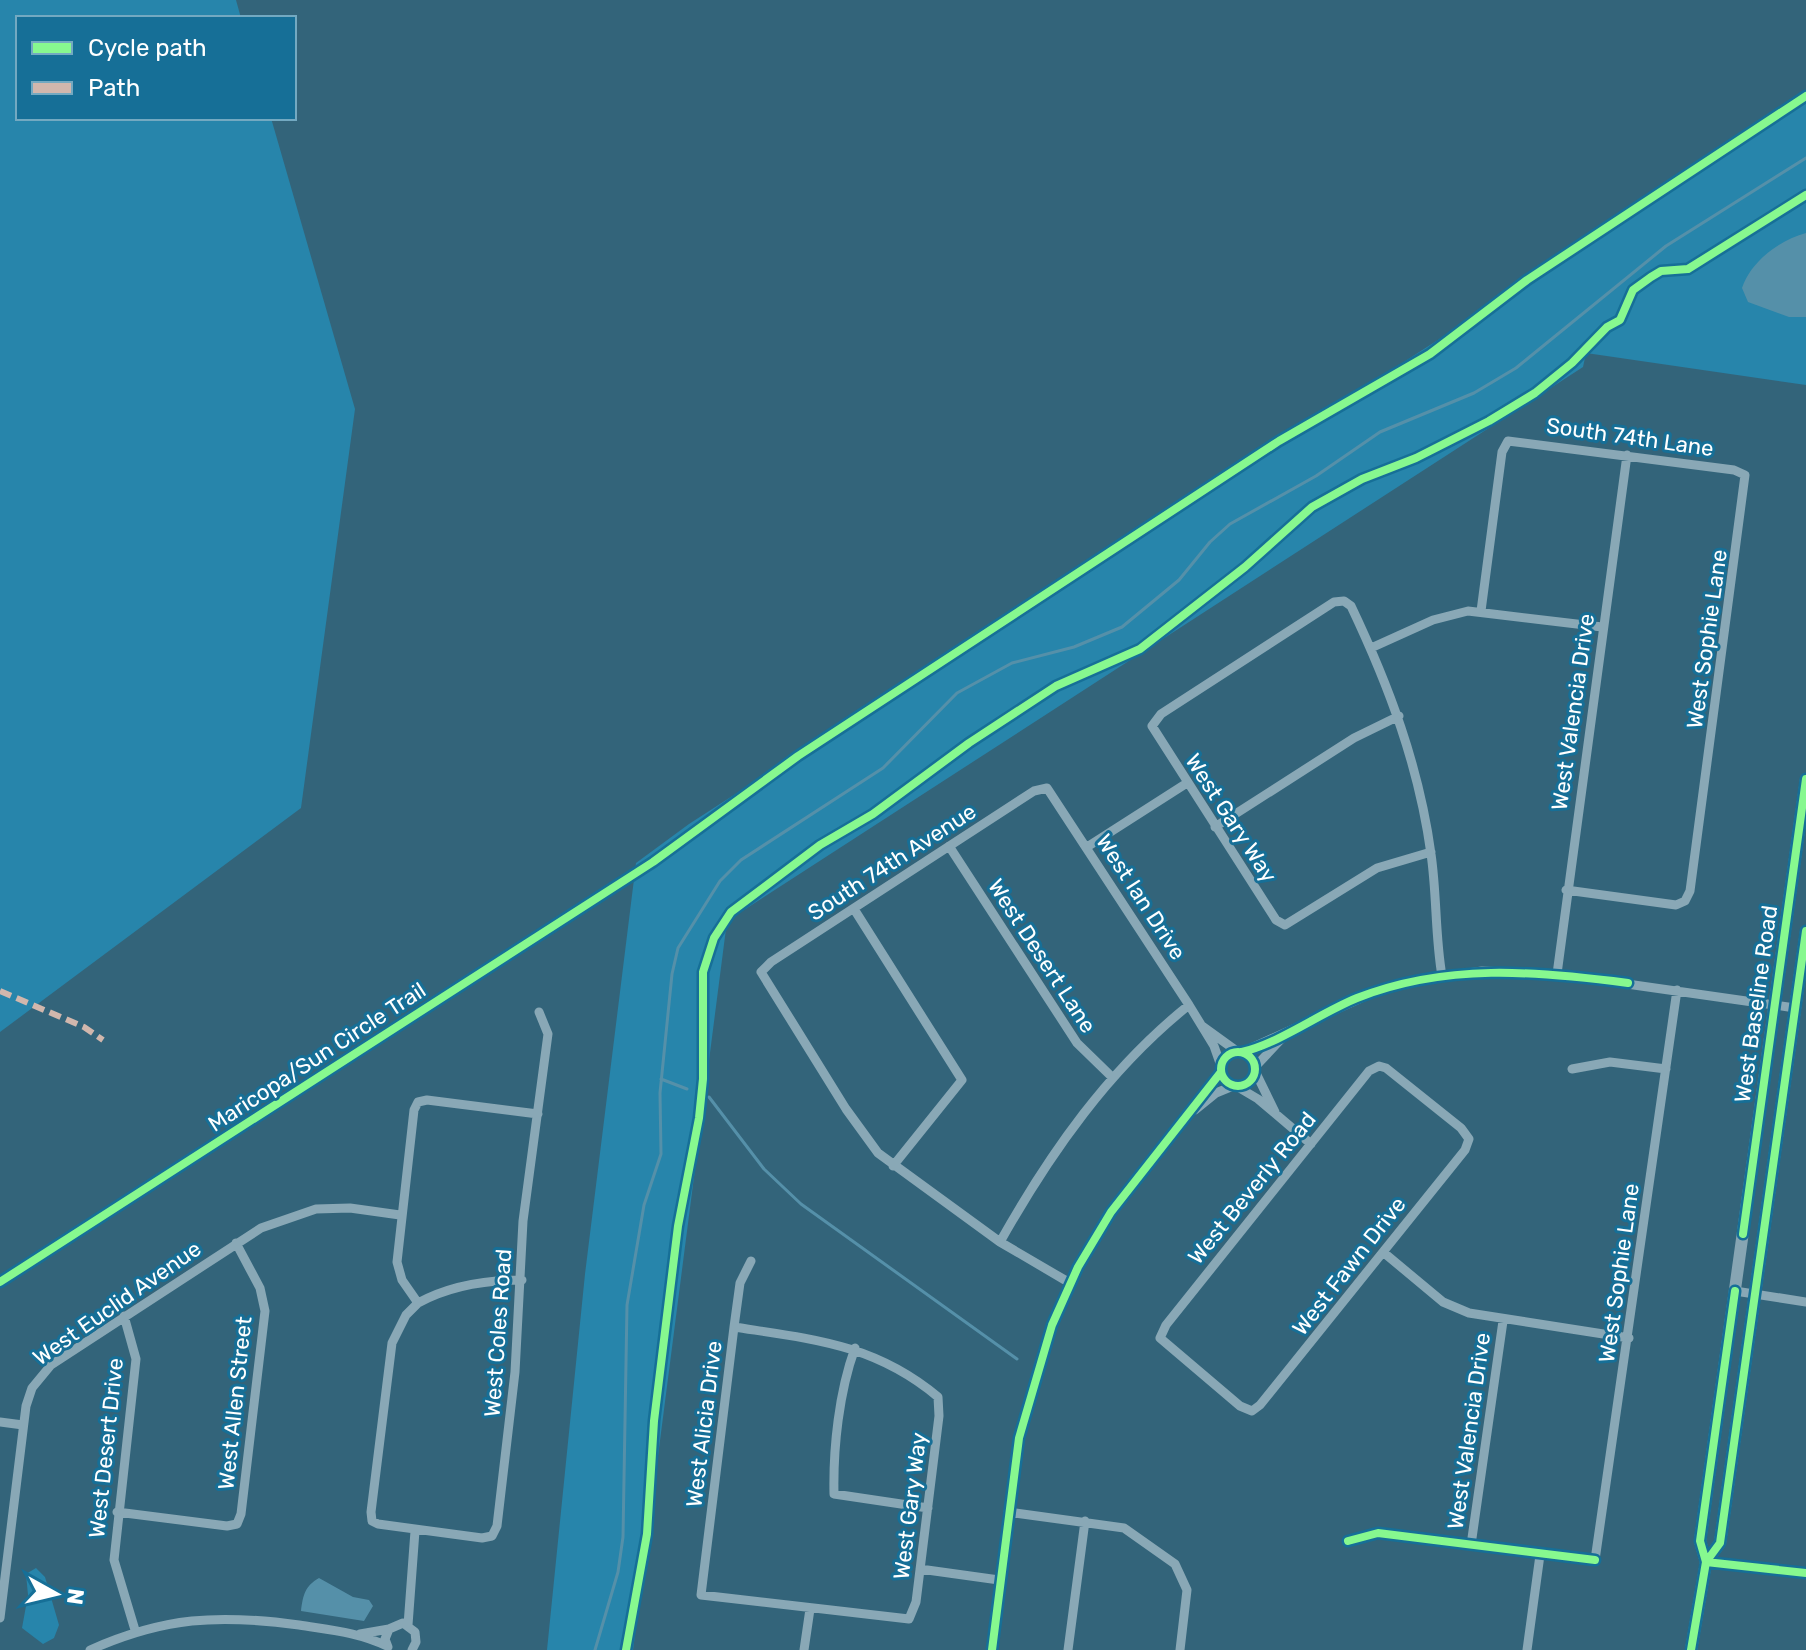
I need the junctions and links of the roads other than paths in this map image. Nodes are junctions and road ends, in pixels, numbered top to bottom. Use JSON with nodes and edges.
{"nodes":[{"id":1,"x":1627,"y":455,"type":"junction"},
{"id":2,"x":1745,"y":475,"type":"joint"},
{"id":3,"x":1481,"y":611,"type":"junction"},
{"id":4,"x":1602,"y":627,"type":"junction"},
{"id":5,"x":1371,"y":648,"type":"junction"},
{"id":6,"x":1399,"y":716,"type":"junction"},
{"id":7,"x":1806,"y":779,"type":"edge"},
{"id":8,"x":1187,"y":783,"type":"junction"},
{"id":9,"x":1047,"y":788,"type":"joint"},
{"id":10,"x":1215,"y":827,"type":"junction"},
{"id":11,"x":949,"y":846,"type":"junction"},
{"id":12,"x":1087,"y":847,"type":"junction"},
{"id":13,"x":1431,"y":852,"type":"junction"},
{"id":14,"x":1566,"y":890,"type":"junction"},
{"id":15,"x":854,"y":909,"type":"junction"},
{"id":16,"x":1806,"y":931,"type":"edge"},
{"id":17,"x":1557,"y":974,"type":"junction"},
{"id":18,"x":1442,"y":976,"type":"junction"},
{"id":19,"x":1677,"y":990,"type":"junction"},
{"id":20,"x":1189,"y":1005,"type":"junction"},
{"id":21,"x":1774,"y":1005,"type":"junction"},
{"id":22,"x":1795,"y":1008,"type":"junction"},
{"id":23,"x":539,"y":1012,"type":"dead end"},
{"id":24,"x":1202,"y":1026,"type":"junction"},
{"id":25,"x":1286,"y":1034,"type":"junction"},
{"id":26,"x":1240,"y":1052,"type":"junction"},
{"id":27,"x":1379,"y":1066,"type":"joint"},
{"id":28,"x":1221,"y":1069,"type":"junction"},
{"id":29,"x":1255,"y":1069,"type":"junction"},
{"id":30,"x":1572,"y":1069,"type":"dead end"},
{"id":31,"x":1666,"y":1069,"type":"junction"},
{"id":32,"x":1113,"y":1078,"type":"junction"},
{"id":33,"x":1234,"y":1086,"type":"junction"},
{"id":34,"x":1275,"y":1112,"type":"junction"},
{"id":35,"x":538,"y":1114,"type":"junction"},
{"id":36,"x":1188,"y":1114,"type":"junction"},
{"id":37,"x":1311,"y":1144,"type":"junction"},
{"id":38,"x":893,"y":1166,"type":"junction"},
{"id":39,"x":400,"y":1215,"type":"junction"},
{"id":40,"x":1000,"y":1242,"type":"junction"},
{"id":41,"x":236,"y":1243,"type":"junction"},
{"id":42,"x":1383,"y":1252,"type":"junction"},
{"id":43,"x":751,"y":1261,"type":"dead end"},
{"id":44,"x":522,"y":1280,"type":"junction"},
{"id":45,"x":1070,"y":1283,"type":"junction"},
{"id":46,"x":1735,"y":1291,"type":"junction"},
{"id":47,"x":1755,"y":1294,"type":"junction"},
{"id":48,"x":1806,"y":1302,"type":"edge"},
{"id":49,"x":418,"y":1303,"type":"junction"},
{"id":50,"x":124,"y":1316,"type":"junction"},
{"id":51,"x":1503,"y":1321,"type":"junction"},
{"id":52,"x":734,"y":1327,"type":"junction"},
{"id":53,"x":1629,"y":1338,"type":"junction"},
{"id":54,"x":855,"y":1348,"type":"junction"},
{"id":55,"x":1252,"y":1411,"type":"joint"},
{"id":56,"x":0,"y":1422,"type":"edge"},
{"id":57,"x":23,"y":1425,"type":"junction"},
{"id":58,"x":928,"y":1508,"type":"junction"},
{"id":59,"x":117,"y":1512,"type":"junction"},
{"id":60,"x":1008,"y":1512,"type":"junction"},
{"id":61,"x":1085,"y":1521,"type":"junction"},
{"id":62,"x":415,"y":1531,"type":"junction"},
{"id":63,"x":1348,"y":1541,"type":"dead end"},
{"id":64,"x":1471,"y":1545,"type":"junction"},
{"id":65,"x":1540,"y":1555,"type":"junction"},
{"id":66,"x":1706,"y":1562,"type":"junction"},
{"id":67,"x":920,"y":1569,"type":"junction"},
{"id":68,"x":1806,"y":1573,"type":"edge"},
{"id":69,"x":999,"y":1580,"type":"junction"},
{"id":70,"x":810,"y":1609,"type":"junction"},
{"id":71,"x":0,"y":1618,"type":"edge"},
{"id":72,"x":398,"y":1626,"type":"junction"},
{"id":73,"x":135,"y":1630,"type":"junction"},
{"id":74,"x":360,"y":1634,"type":"junction"},
{"id":75,"x":389,"y":1648,"type":"edge"},
{"id":76,"x":991,"y":1648,"type":"edge"},
{"id":77,"x":90,"y":1650,"type":"edge"},
{"id":78,"x":412,"y":1650,"type":"edge"},
{"id":79,"x":804,"y":1650,"type":"edge"},
{"id":80,"x":1068,"y":1650,"type":"edge"},
{"id":81,"x":1180,"y":1650,"type":"edge"},
{"id":82,"x":1527,"y":1650,"type":"edge"},
{"id":83,"x":1691,"y":1650,"type":"edge"}],
"edges":[{"from":1,"to":2,"type":"street","name":"South 74th Lane"},
{"from":1,"to":3,"type":"street","name":"South 74th Lane"},
{"from":1,"to":4,"type":"street","name":"West Valencia Drive"},
{"from":2,"to":14,"type":"street","name":"West Sophie Lane"},
{"from":3,"to":4,"type":"street"},
{"from":3,"to":5,"type":"street"},
{"from":4,"to":14,"type":"street","name":"West Valencia Drive"},
{"from":5,"to":6,"type":"street"},
{"from":5,"to":8,"type":"street","name":"West Gary Way"},
{"from":6,"to":10,"type":"street"},
{"from":6,"to":13,"type":"street"},
{"from":7,"to":21,"type":"main road","name":"West Baseline Road"},
{"from":8,"to":10,"type":"street","name":"West Gary Way"},
{"from":8,"to":12,"type":"street"},
{"from":9,"to":11,"type":"street","name":"South 74th Avenue"},
{"from":9,"to":12,"type":"street","name":"West Ian Drive"},
{"from":10,"to":13,"type":"street","name":"West Gary Way"},
{"from":11,"to":15,"type":"street","name":"South 74th Avenue"},
{"from":11,"to":32,"type":"street","name":"West Desert Lane"},
{"from":12,"to":20,"type":"street","name":"West Ian Drive"},
{"from":13,"to":18,"type":"street"},
{"from":14,"to":17,"type":"street","name":"West Valencia Drive"},
{"from":15,"to":38,"type":"street"},
{"from":15,"to":38,"type":"street","name":"South 74th Avenue"},
{"from":16,"to":22,"type":"main road","name":"West Baseline Road"},
{"from":17,"to":18,"type":"street"},
{"from":17,"to":19,"type":"street"},
{"from":18,"to":25,"type":"street"},
{"from":19,"to":21,"type":"street"},
{"from":19,"to":31,"type":"street","name":"West Sophie Lane"},
{"from":20,"to":24,"type":"street","name":"West Ian Drive"},
{"from":20,"to":32,"type":"street"},
{"from":21,"to":22,"type":"street"},
{"from":21,"to":46,"type":"main road","name":"West Baseline Road"},
{"from":22,"to":47,"type":"main road","name":"West Baseline Road"},
{"from":23,"to":35,"type":"street","name":"West Coles Road"},
{"from":24,"to":26,"type":"street","name":"West Ian Drive"},
{"from":24,"to":28,"type":"street","name":"West Ian Drive"},
{"from":25,"to":26,"type":"street"},
{"from":25,"to":29,"type":"street"},
{"from":26,"to":28,"type":"street"},
{"from":26,"to":29,"type":"street"},
{"from":27,"to":37,"type":"street","name":"West Beverly Road"},
{"from":27,"to":42,"type":"street","name":"West Fawn Drive"},
{"from":28,"to":33,"type":"street"},
{"from":28,"to":36,"type":"street"},
{"from":29,"to":33,"type":"street"},
{"from":29,"to":34,"type":"street"},
{"from":30,"to":31,"type":"street"},
{"from":31,"to":53,"type":"street","name":"West Sophie Lane"},
{"from":32,"to":40,"type":"street"},
{"from":33,"to":34,"type":"street"},
{"from":33,"to":36,"type":"street"},
{"from":34,"to":37,"type":"street"},
{"from":35,"to":39,"type":"street"},
{"from":35,"to":44,"type":"street","name":"West Coles Road"},
{"from":36,"to":45,"type":"street"},
{"from":37,"to":55,"type":"street","name":"West Beverly Road"},
{"from":38,"to":40,"type":"street"},
{"from":39,"to":41,"type":"street","name":"West Euclid Avenue"},
{"from":39,"to":49,"type":"street"},
{"from":40,"to":45,"type":"street"},
{"from":41,"to":50,"type":"street","name":"West Euclid Avenue"},
{"from":41,"to":59,"type":"street","name":"West Allen Street"},
{"from":42,"to":51,"type":"street"},
{"from":42,"to":55,"type":"street","name":"West Fawn Drive"},
{"from":43,"to":52,"type":"street","name":"West Alicia Drive"},
{"from":44,"to":49,"type":"street"},
{"from":44,"to":62,"type":"street","name":"West Coles Road"},
{"from":45,"to":60,"type":"street"},
{"from":46,"to":47,"type":"street"},
{"from":46,"to":66,"type":"main road","name":"West Baseline Road"},
{"from":47,"to":48,"type":"street"},
{"from":47,"to":66,"type":"main road","name":"West Baseline Road"},
{"from":49,"to":62,"type":"street","name":"West Coles Road"},
{"from":50,"to":57,"type":"street","name":"West Euclid Avenue"},
{"from":50,"to":59,"type":"street","name":"West Desert Drive"},
{"from":51,"to":53,"type":"street"},
{"from":51,"to":64,"type":"street","name":"West Valencia Drive"},
{"from":52,"to":54,"type":"street"},
{"from":52,"to":70,"type":"street","name":"West Alicia Drive"},
{"from":53,"to":65,"type":"street","name":"West Sophie Lane"},
{"from":54,"to":58,"type":"street","name":"West Gary Way"},
{"from":54,"to":58,"type":"street"},
{"from":56,"to":57,"type":"street"},
{"from":57,"to":71,"type":"street","name":"West Euclid Avenue"},
{"from":58,"to":67,"type":"street","name":"West Gary Way"},
{"from":59,"to":73,"type":"street","name":"West Desert Drive"},
{"from":60,"to":61,"type":"street"},
{"from":60,"to":69,"type":"street"},
{"from":61,"to":80,"type":"street"},
{"from":61,"to":81,"type":"street"},
{"from":62,"to":72,"type":"street"},
{"from":63,"to":64,"type":"street"},
{"from":64,"to":65,"type":"street"},
{"from":65,"to":82,"type":"street"},
{"from":66,"to":68,"type":"street"},
{"from":66,"to":83,"type":"main road","name":"West Baseline Road"},
{"from":67,"to":69,"type":"street"},
{"from":67,"to":70,"type":"street","name":"West Gary Way"},
{"from":69,"to":76,"type":"street"},
{"from":70,"to":79,"type":"street"},
{"from":72,"to":74,"type":"street"},
{"from":72,"to":75,"type":"street"},
{"from":72,"to":78,"type":"street"},
{"from":73,"to":74,"type":"street"},
{"from":73,"to":77,"type":"street"},
{"from":74,"to":75,"type":"street"}]}
